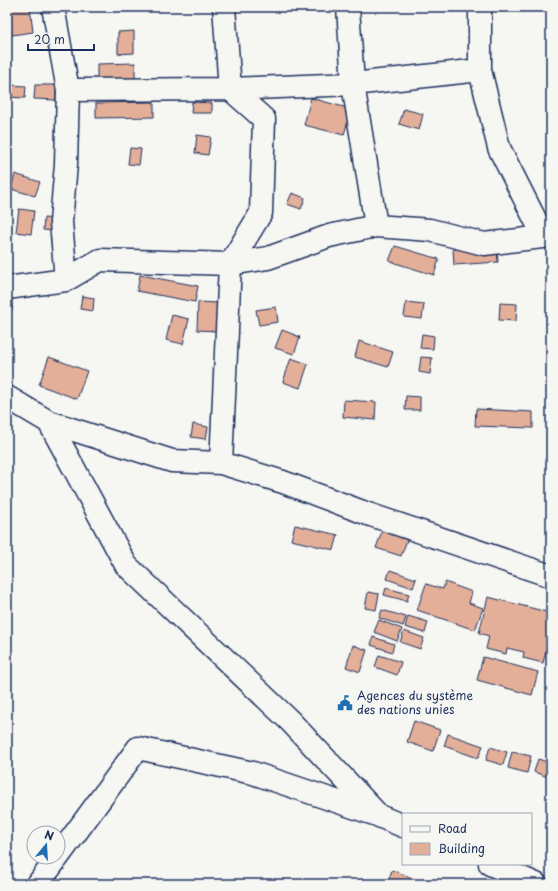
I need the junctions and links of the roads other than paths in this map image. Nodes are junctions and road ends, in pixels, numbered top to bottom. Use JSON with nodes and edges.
{"nodes":[{"id":1,"x":53,"y":7,"type":"edge"},
{"id":2,"x":224,"y":7,"type":"edge"},
{"id":3,"x":348,"y":7,"type":"edge"},
{"id":4,"x":480,"y":7,"type":"edge"},
{"id":5,"x":480,"y":70,"type":"junction"},
{"id":6,"x":353,"y":84,"type":"junction"},
{"id":7,"x":230,"y":89,"type":"junction"},
{"id":8,"x":68,"y":90,"type":"junction"},
{"id":9,"x":376,"y":226,"type":"junction"},
{"id":10,"x":547,"y":236,"type":"edge"},
{"id":11,"x":230,"y":264,"type":"junction"},
{"id":12,"x":66,"y":280,"type":"junction"},
{"id":13,"x":7,"y":288,"type":"edge"},
{"id":14,"x":7,"y":397,"type":"edge"},
{"id":15,"x":49,"y":422,"type":"junction"},
{"id":16,"x":221,"y":463,"type":"junction"},
{"id":17,"x":551,"y":576,"type":"edge"},
{"id":18,"x":379,"y":816,"type":"junction"},
{"id":19,"x":402,"y":826,"type":"edge"},
{"id":20,"x":66,"y":846,"type":"edge"},
{"id":21,"x":52,"y":865,"type":"edge"},
{"id":22,"x":492,"y":865,"type":"edge"},
{"id":23,"x":38,"y":884,"type":"edge"},
{"id":24,"x":536,"y":884,"type":"edge"}],
"edges":[{"from":1,"to":8,"type":"street"},
{"from":2,"to":7,"type":"street"},
{"from":3,"to":6,"type":"street"},
{"from":4,"to":5,"type":"street"},
{"from":5,"to":6,"type":"street"},
{"from":5,"to":10,"type":"street"},
{"from":6,"to":7,"type":"street"},
{"from":6,"to":9,"type":"street"},
{"from":7,"to":8,"type":"street"},
{"from":7,"to":11,"type":"street"},
{"from":8,"to":12,"type":"street"},
{"from":9,"to":10,"type":"street"},
{"from":9,"to":11,"type":"street"},
{"from":11,"to":12,"type":"street"},
{"from":11,"to":16,"type":"street"},
{"from":12,"to":13,"type":"street"},
{"from":14,"to":15,"type":"street"},
{"from":15,"to":16,"type":"street"},
{"from":15,"to":18,"type":"street"},
{"from":16,"to":17,"type":"street"},
{"from":18,"to":19,"type":"street"},
{"from":18,"to":20,"type":"street"},
{"from":21,"to":23,"type":"street"},
{"from":22,"to":24,"type":"street"}]}
